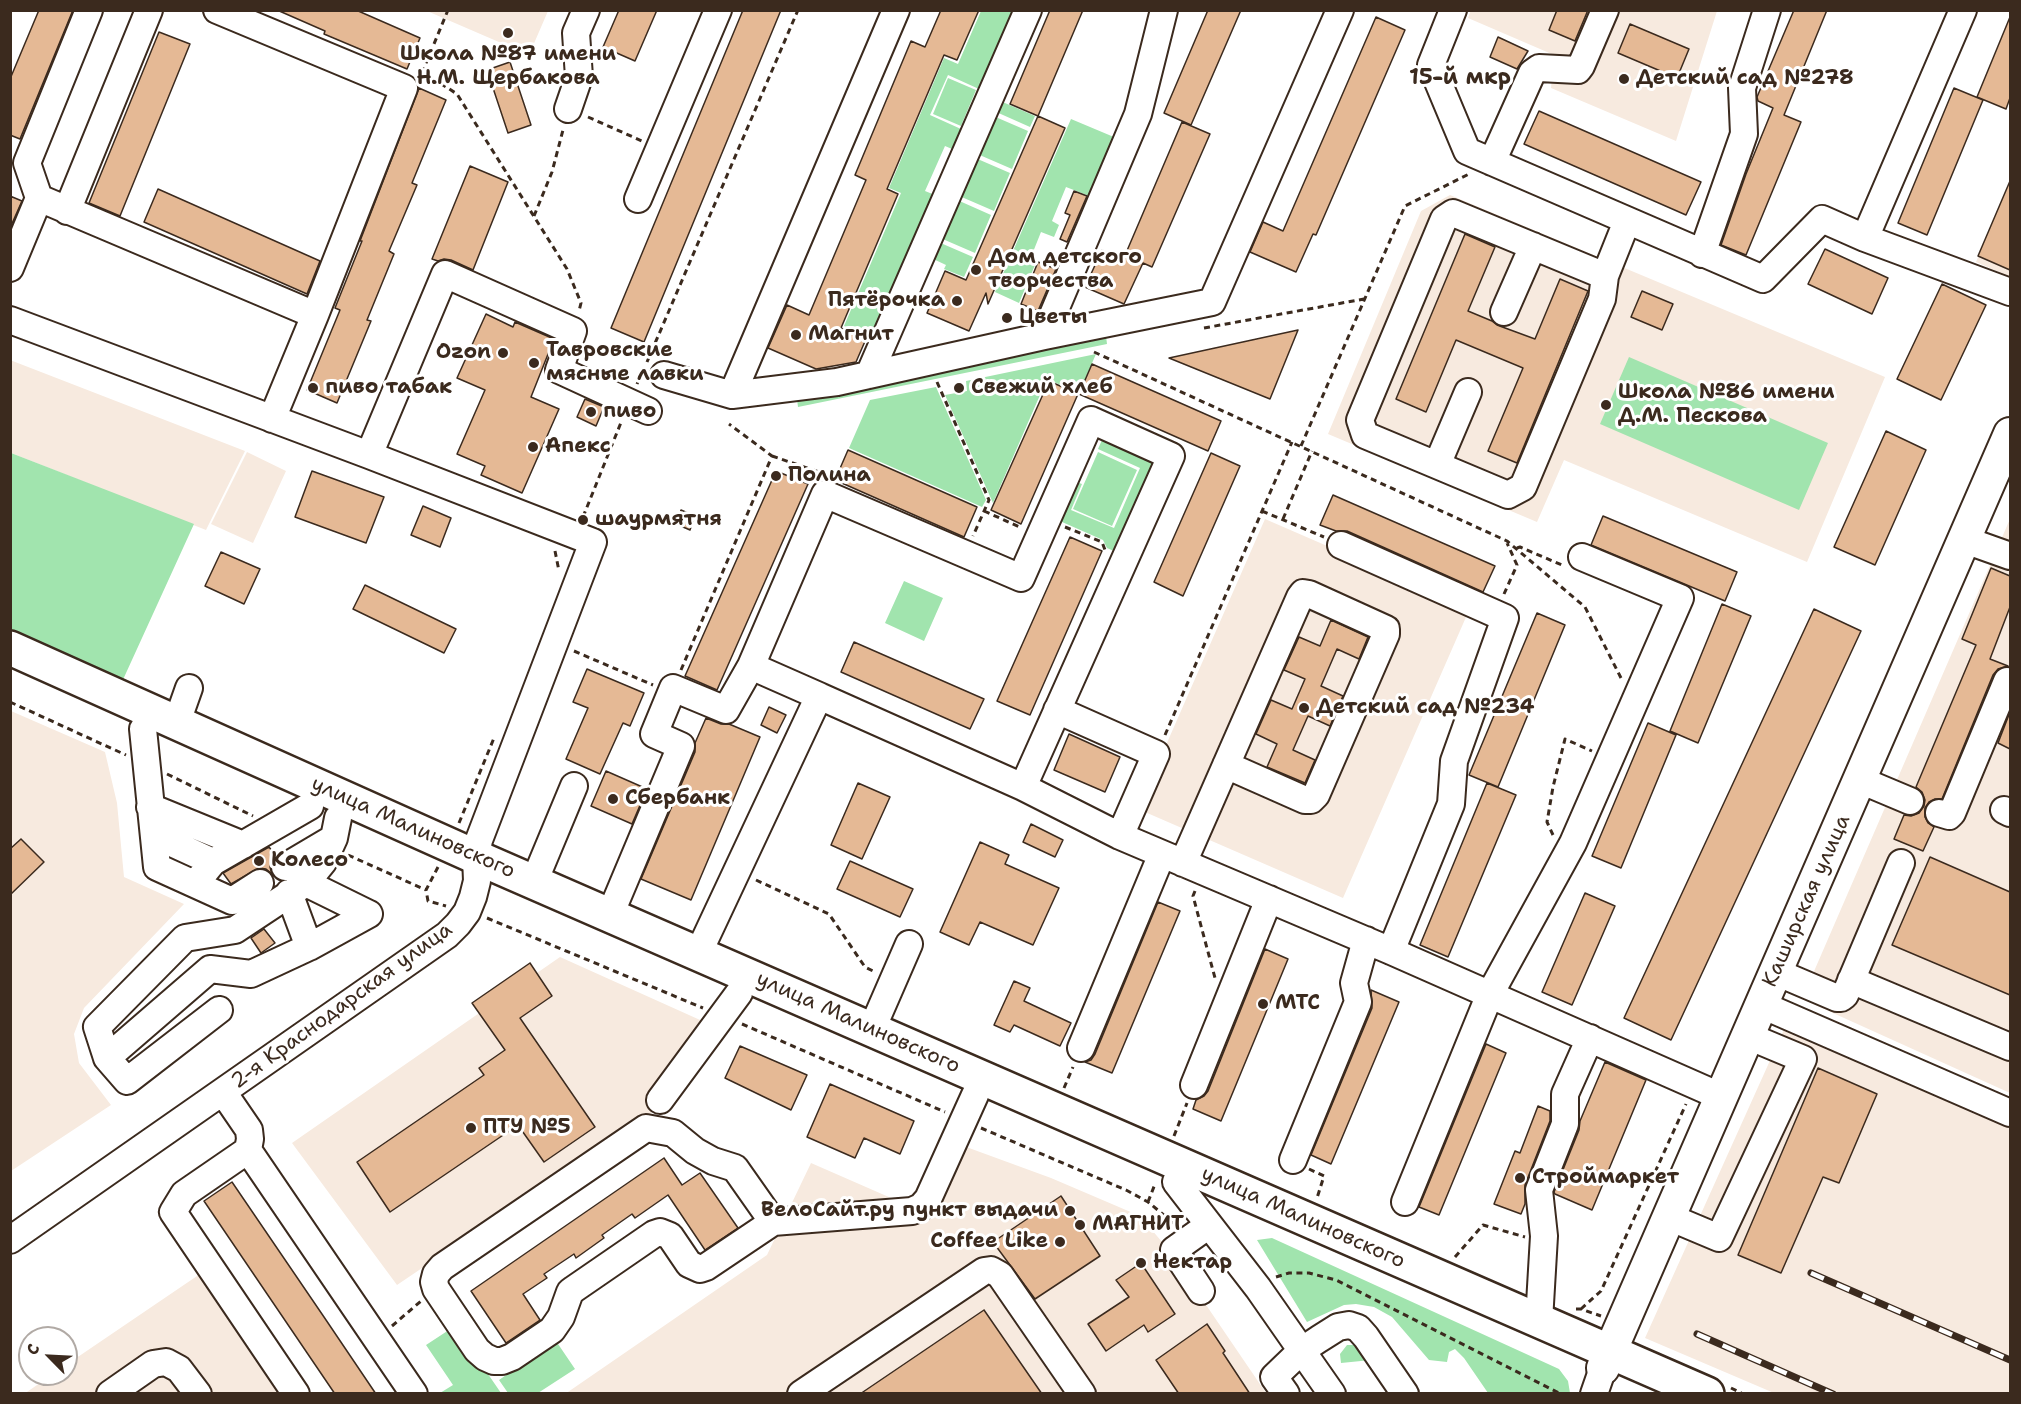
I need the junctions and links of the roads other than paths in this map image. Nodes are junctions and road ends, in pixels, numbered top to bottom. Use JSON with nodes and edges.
{"nodes":[{"id":1,"x":88,"y":10,"type":"edge"},
{"id":2,"x":149,"y":10,"type":"edge"},
{"id":3,"x":217,"y":10,"type":"edge"},
{"id":4,"x":586,"y":10,"type":"edge"},
{"id":5,"x":718,"y":10,"type":"edge"},
{"id":6,"x":896,"y":10,"type":"edge"},
{"id":7,"x":1028,"y":10,"type":"edge"},
{"id":8,"x":1164,"y":10,"type":"edge"},
{"id":9,"x":1340,"y":10,"type":"edge"},
{"id":10,"x":1453,"y":10,"type":"edge"},
{"id":11,"x":1605,"y":10,"type":"edge"},
{"id":12,"x":1767,"y":10,"type":"edge"},
{"id":13,"x":1963,"y":10,"type":"edge"},
{"id":14,"x":568,"y":109,"type":"road end"},
{"id":15,"x":19,"y":159,"type":"edge"},
{"id":16,"x":1492,"y":162,"type":"junction"},
{"id":17,"x":39,"y":198,"type":"junction"},
{"id":18,"x":638,"y":199,"type":"dead end"},
{"id":19,"x":67,"y":211,"type":"junction"},
{"id":20,"x":1628,"y":221,"type":"junction"},
{"id":21,"x":1865,"y":238,"type":"junction"},
{"id":22,"x":1533,"y":246,"type":"junction"},
{"id":23,"x":1702,"y":254,"type":"junction"},
{"id":24,"x":10,"y":268,"type":"edge"},
{"id":25,"x":1605,"y":276,"type":"junction"},
{"id":26,"x":2010,"y":292,"type":"edge"},
{"id":27,"x":1504,"y":312,"type":"dead end"},
{"id":28,"x":315,"y":315,"type":"junction"},
{"id":29,"x":10,"y":320,"type":"edge"},
{"id":30,"x":1044,"y":336,"type":"junction"},
{"id":31,"x":664,"y":375,"type":"dead end"},
{"id":32,"x":869,"y":375,"type":"junction"},
{"id":33,"x":1468,"y":392,"type":"dead end"},
{"id":34,"x":732,"y":395,"type":"junction"},
{"id":35,"x":639,"y":407,"type":"road end"},
{"id":36,"x":272,"y":419,"type":"junction"},
{"id":37,"x":2010,"y":434,"type":"edge"},
{"id":38,"x":369,"y":455,"type":"junction"},
{"id":39,"x":1437,"y":465,"type":"junction"},
{"id":40,"x":1965,"y":540,"type":"junction"},
{"id":41,"x":1341,"y":545,"type":"road end"},
{"id":42,"x":2010,"y":556,"type":"edge"},
{"id":43,"x":1582,"y":557,"type":"road end"},
{"id":44,"x":10,"y":648,"type":"edge"},
{"id":45,"x":751,"y":666,"type":"junction"},
{"id":46,"x":10,"y":668,"type":"edge"},
{"id":47,"x":2007,"y":681,"type":"dead end"},
{"id":48,"x":189,"y":688,"type":"dead end"},
{"id":49,"x":819,"y":696,"type":"junction"},
{"id":50,"x":1057,"y":710,"type":"junction"},
{"id":51,"x":177,"y":723,"type":"junction"},
{"id":52,"x":143,"y":729,"type":"junction"},
{"id":53,"x":1226,"y":765,"type":"junction"},
{"id":54,"x":1860,"y":780,"type":"junction"},
{"id":55,"x":574,"y":786,"type":"dead end"},
{"id":56,"x":1023,"y":787,"type":"junction"},
{"id":57,"x":1910,"y":801,"type":"dead end"},
{"id":58,"x":150,"y":807,"type":"junction"},
{"id":59,"x":1939,"y":813,"type":"dead end"},
{"id":60,"x":328,"y":828,"type":"junction"},
{"id":61,"x":154,"y":836,"type":"junction"},
{"id":62,"x":1120,"y":836,"type":"junction"},
{"id":63,"x":243,"y":846,"type":"junction"},
{"id":64,"x":1172,"y":858,"type":"junction"},
{"id":65,"x":213,"y":862,"type":"junction"},
{"id":66,"x":1901,"y":863,"type":"dead end"},
{"id":67,"x":285,"y":867,"type":"dead end"},
{"id":68,"x":476,"y":869,"type":"junction"},
{"id":69,"x":534,"y":882,"type":"junction"},
{"id":70,"x":260,"y":883,"type":"dead end"},
{"id":71,"x":195,"y":884,"type":"junction"},
{"id":72,"x":298,"y":888,"type":"junction"},
{"id":73,"x":1269,"y":899,"type":"junction"},
{"id":74,"x":610,"y":915,"type":"junction"},
{"id":75,"x":200,"y":936,"type":"junction"},
{"id":76,"x":1366,"y":940,"type":"junction"},
{"id":77,"x":909,"y":944,"type":"dead end"},
{"id":78,"x":309,"y":947,"type":"junction"},
{"id":79,"x":1391,"y":951,"type":"junction"},
{"id":80,"x":698,"y":954,"type":"junction"},
{"id":81,"x":210,"y":969,"type":"junction"},
{"id":82,"x":1776,"y":972,"type":"junction"},
{"id":83,"x":1851,"y":980,"type":"junction"},
{"id":84,"x":1490,"y":994,"type":"junction"},
{"id":85,"x":731,"y":1005,"type":"junction"},
{"id":86,"x":1762,"y":1005,"type":"junction"},
{"id":87,"x":219,"y":1010,"type":"dead end"},
{"id":88,"x":872,"y":1029,"type":"junction"},
{"id":89,"x":1748,"y":1036,"type":"junction"},
{"id":90,"x":1590,"y":1038,"type":"junction"},
{"id":91,"x":2010,"y":1047,"type":"edge"},
{"id":92,"x":1081,"y":1048,"type":"road end"},
{"id":93,"x":107,"y":1058,"type":"junction"},
{"id":94,"x":1194,"y":1085,"type":"road end"},
{"id":95,"x":1708,"y":1091,"type":"junction"},
{"id":96,"x":223,"y":1092,"type":"junction"},
{"id":97,"x":660,"y":1100,"type":"dead end"},
{"id":98,"x":969,"y":1108,"type":"junction"},
{"id":99,"x":2010,"y":1113,"type":"edge"},
{"id":100,"x":248,"y":1150,"type":"junction"},
{"id":101,"x":1293,"y":1160,"type":"road end"},
{"id":102,"x":1162,"y":1179,"type":"junction"},
{"id":103,"x":1405,"y":1202,"type":"dead end"},
{"id":104,"x":1669,"y":1217,"type":"junction"},
{"id":105,"x":773,"y":1222,"type":"junction"},
{"id":106,"x":1200,"y":1231,"type":"junction"},
{"id":107,"x":10,"y":1240,"type":"edge"},
{"id":108,"x":1201,"y":1291,"type":"dead end"},
{"id":109,"x":1539,"y":1321,"type":"junction"},
{"id":110,"x":1301,"y":1351,"type":"junction"},
{"id":111,"x":1602,"y":1371,"type":"edge"},
{"id":112,"x":110,"y":1394,"type":"edge"},
{"id":113,"x":198,"y":1394,"type":"edge"},
{"id":114,"x":296,"y":1394,"type":"edge"},
{"id":115,"x":414,"y":1394,"type":"edge"},
{"id":116,"x":801,"y":1394,"type":"edge"},
{"id":117,"x":1082,"y":1394,"type":"edge"},
{"id":118,"x":1286,"y":1394,"type":"edge"},
{"id":119,"x":1332,"y":1394,"type":"edge"},
{"id":120,"x":1405,"y":1394,"type":"edge"},
{"id":121,"x":1669,"y":1394,"type":"edge"},
{"id":122,"x":1707,"y":1394,"type":"edge"}],
"edges":[{"from":1,"to":15,"type":"street"},
{"from":2,"to":19,"type":"street"},
{"from":3,"to":28,"type":"street"},
{"from":4,"to":14,"type":"street"},
{"from":5,"to":18,"type":"street"},
{"from":6,"to":34,"type":"street"},
{"from":7,"to":32,"type":"street"},
{"from":8,"to":30,"type":"street"},
{"from":9,"to":30,"type":"street"},
{"from":10,"to":16,"type":"street"},
{"from":11,"to":16,"type":"street"},
{"from":12,"to":23,"type":"street"},
{"from":13,"to":21,"type":"street"},
{"from":15,"to":17,"type":"street"},
{"from":16,"to":20,"type":"street"},
{"from":17,"to":19,"type":"street"},
{"from":17,"to":24,"type":"street"},
{"from":19,"to":28,"type":"street"},
{"from":20,"to":23,"type":"street"},
{"from":20,"to":25,"type":"street"},
{"from":21,"to":23,"type":"street"},
{"from":21,"to":26,"type":"street"},
{"from":22,"to":25,"type":"street"},
{"from":22,"to":27,"type":"street"},
{"from":22,"to":39,"type":"street"},
{"from":25,"to":39,"type":"street"},
{"from":28,"to":36,"type":"street"},
{"from":29,"to":36,"type":"street"},
{"from":30,"to":32,"type":"street"},
{"from":31,"to":34,"type":"street"},
{"from":32,"to":34,"type":"street"},
{"from":33,"to":39,"type":"street"},
{"from":35,"to":38,"type":"street"},
{"from":36,"to":38,"type":"street"},
{"from":37,"to":40,"type":"main road","name":"Каширская улица"},
{"from":38,"to":68,"type":"street","name":"2-я Краснодарская улица"},
{"from":40,"to":42,"type":"street"},
{"from":40,"to":54,"type":"main road","name":"Каширская улица"},
{"from":41,"to":79,"type":"street"},
{"from":43,"to":84,"type":"street"},
{"from":44,"to":51,"type":"highway","name":"улица Малиновского"},
{"from":45,"to":49,"type":"street"},
{"from":45,"to":50,"type":"street"},
{"from":45,"to":74,"type":"street"},
{"from":46,"to":52,"type":"highway","name":"улица Малиновского"},
{"from":47,"to":59,"type":"street"},
{"from":48,"to":51,"type":"street"},
{"from":49,"to":56,"type":"street"},
{"from":49,"to":80,"type":"street"},
{"from":50,"to":56,"type":"street"},
{"from":50,"to":62,"type":"street"},
{"from":51,"to":68,"type":"highway","name":"улица Малиновского"},
{"from":52,"to":58,"type":"street"},
{"from":52,"to":60,"type":"highway","name":"улица Малиновского"},
{"from":53,"to":53,"type":"street"},
{"from":53,"to":64,"type":"street"},
{"from":54,"to":57,"type":"street"},
{"from":54,"to":82,"type":"main road","name":"Каширская улица"},
{"from":55,"to":69,"type":"street"},
{"from":56,"to":62,"type":"street"},
{"from":58,"to":61,"type":"street"},
{"from":58,"to":63,"type":"street"},
{"from":60,"to":63,"type":"street"},
{"from":60,"to":67,"type":"street"},
{"from":60,"to":68,"type":"highway","name":"улица Малиновского"},
{"from":60,"to":72,"type":"street"},
{"from":61,"to":65,"type":"street"},
{"from":61,"to":71,"type":"street"},
{"from":62,"to":64,"type":"street"},
{"from":63,"to":65,"type":"street"},
{"from":64,"to":73,"type":"street"},
{"from":64,"to":92,"type":"street"},
{"from":65,"to":71,"type":"street"},
{"from":66,"to":83,"type":"street"},
{"from":68,"to":69,"type":"highway","name":"улица Малиновского"},
{"from":68,"to":85,"type":"highway","name":"улица Малиновского"},
{"from":68,"to":96,"type":"street","name":"2-я Краснодарская улица"},
{"from":69,"to":74,"type":"highway","name":"улица Малиновского"},
{"from":70,"to":71,"type":"street"},
{"from":72,"to":75,"type":"street"},
{"from":72,"to":78,"type":"street"},
{"from":72,"to":78,"type":"street"},
{"from":73,"to":76,"type":"street"},
{"from":73,"to":94,"type":"street"},
{"from":74,"to":80,"type":"highway","name":"улица Малиновского"},
{"from":75,"to":81,"type":"street"},
{"from":75,"to":93,"type":"street"},
{"from":76,"to":79,"type":"street"},
{"from":76,"to":101,"type":"street"},
{"from":77,"to":88,"type":"street"},
{"from":78,"to":81,"type":"street"},
{"from":79,"to":84,"type":"street"},
{"from":80,"to":88,"type":"highway","name":"улица Малиновского"},
{"from":81,"to":93,"type":"street"},
{"from":82,"to":83,"type":"street"},
{"from":82,"to":86,"type":"main road","name":"Каширская улица"},
{"from":83,"to":91,"type":"street"},
{"from":84,"to":90,"type":"street"},
{"from":84,"to":103,"type":"street"},
{"from":85,"to":97,"type":"street"},
{"from":85,"to":98,"type":"highway","name":"улица Малиновского"},
{"from":86,"to":89,"type":"main road","name":"Каширская улица"},
{"from":86,"to":99,"type":"street"},
{"from":87,"to":93,"type":"street"},
{"from":88,"to":102,"type":"highway","name":"улица Малиновского"},
{"from":89,"to":95,"type":"main road","name":"Каширская улица"},
{"from":89,"to":104,"type":"street"},
{"from":90,"to":95,"type":"street"},
{"from":90,"to":109,"type":"street"},
{"from":95,"to":104,"type":"main road","name":"Каширская улица"},
{"from":96,"to":100,"type":"street"},
{"from":96,"to":107,"type":"street","name":"2-я Краснодарская улица"},
{"from":98,"to":102,"type":"highway","name":"улица Малиновского"},
{"from":98,"to":105,"type":"street"},
{"from":100,"to":114,"type":"street"},
{"from":100,"to":115,"type":"street"},
{"from":102,"to":106,"type":"street"},
{"from":102,"to":109,"type":"highway","name":"улица Малиновского"},
{"from":102,"to":111,"type":"highway","name":"улица Малиновского"},
{"from":104,"to":111,"type":"main road","name":"Каширская улица"},
{"from":105,"to":105,"type":"street"},
{"from":106,"to":108,"type":"street"},
{"from":106,"to":110,"type":"street"},
{"from":109,"to":111,"type":"highway","name":"улица Малиновского"},
{"from":110,"to":118,"type":"street"},
{"from":110,"to":119,"type":"street"},
{"from":110,"to":120,"type":"street"},
{"from":111,"to":121,"type":"highway","name":"улица Малиновского"},
{"from":111,"to":122,"type":"highway","name":"улица Малиновского"},
{"from":112,"to":113,"type":"street"},
{"from":116,"to":117,"type":"street"}]}
